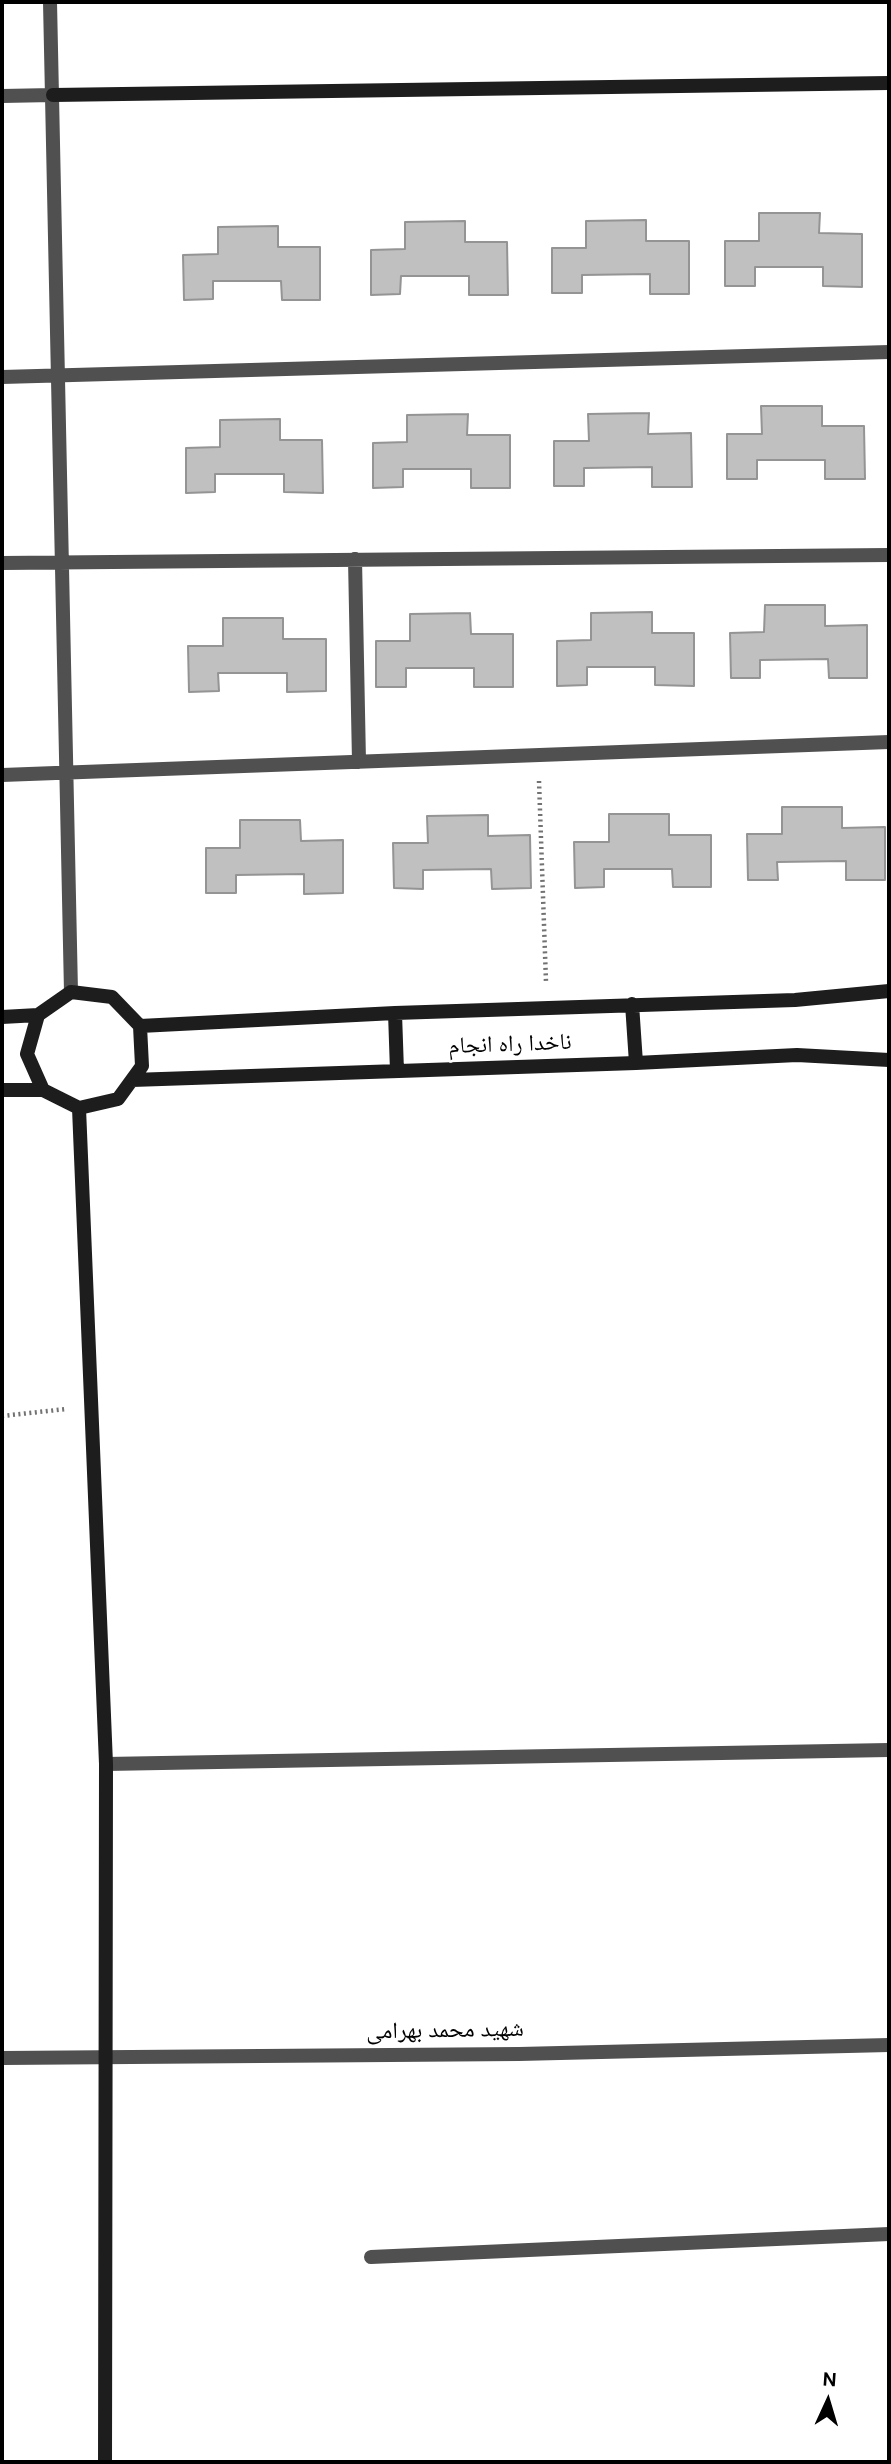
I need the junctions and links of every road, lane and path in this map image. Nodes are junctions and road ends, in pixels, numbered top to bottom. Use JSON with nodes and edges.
{"nodes":[{"id":1,"x":50,"y":2,"type":"edge"},
{"id":2,"x":889,"y":83,"type":"edge"},
{"id":3,"x":53,"y":95,"type":"junction"},
{"id":4,"x":2,"y":96,"type":"edge"},
{"id":5,"x":889,"y":352,"type":"edge"},
{"id":6,"x":58,"y":375,"type":"junction"},
{"id":7,"x":2,"y":377,"type":"edge"},
{"id":8,"x":889,"y":555,"type":"edge"},
{"id":9,"x":355,"y":559,"type":"junction"},
{"id":10,"x":63,"y":561,"type":"junction"},
{"id":11,"x":2,"y":563,"type":"edge"},
{"id":12,"x":889,"y":742,"type":"edge"},
{"id":13,"x":538,"y":755,"type":"junction"},
{"id":14,"x":359,"y":762,"type":"junction"},
{"id":15,"x":67,"y":773,"type":"junction"},
{"id":16,"x":2,"y":775,"type":"edge"},
{"id":17,"x":889,"y":991,"type":"edge"},
{"id":18,"x":71,"y":992,"type":"junction"},
{"id":19,"x":632,"y":1004,"type":"junction"},
{"id":20,"x":547,"y":1007,"type":"junction"},
{"id":21,"x":395,"y":1013,"type":"junction"},
{"id":22,"x":38,"y":1015,"type":"junction"},
{"id":23,"x":2,"y":1017,"type":"edge"},
{"id":24,"x":140,"y":1026,"type":"junction"},
{"id":25,"x":889,"y":1060,"type":"edge"},
{"id":26,"x":636,"y":1063,"type":"junction"},
{"id":27,"x":397,"y":1071,"type":"junction"},
{"id":28,"x":132,"y":1080,"type":"junction"},
{"id":29,"x":2,"y":1090,"type":"edge"},
{"id":30,"x":43,"y":1090,"type":"junction"},
{"id":31,"x":79,"y":1108,"type":"junction"},
{"id":32,"x":91,"y":1406,"type":"junction"},
{"id":33,"x":2,"y":1416,"type":"edge"},
{"id":34,"x":889,"y":1750,"type":"edge"},
{"id":35,"x":106,"y":1764,"type":"junction"},
{"id":36,"x":889,"y":2045,"type":"edge"},
{"id":37,"x":106,"y":2057,"type":"junction"},
{"id":38,"x":2,"y":2058,"type":"edge"},
{"id":39,"x":889,"y":2234,"type":"edge"},
{"id":40,"x":371,"y":2257,"type":"dead end"},
{"id":41,"x":105,"y":2462,"type":"edge"}],
"edges":[{"from":1,"to":3,"type":"street"},
{"from":2,"to":3,"type":"street"},
{"from":3,"to":4,"type":"street"},
{"from":3,"to":6,"type":"street"},
{"from":5,"to":6,"type":"street"},
{"from":6,"to":7,"type":"street"},
{"from":6,"to":10,"type":"street"},
{"from":8,"to":9,"type":"street"},
{"from":9,"to":10,"type":"street"},
{"from":9,"to":14,"type":"street"},
{"from":10,"to":11,"type":"street"},
{"from":10,"to":15,"type":"street"},
{"from":12,"to":13,"type":"street"},
{"from":13,"to":14,"type":"street"},
{"from":13,"to":20,"type":"path"},
{"from":14,"to":15,"type":"street"},
{"from":15,"to":16,"type":"street"},
{"from":15,"to":18,"type":"street"},
{"from":17,"to":19,"type":"street","name":"ناخدا راه انجام"},
{"from":18,"to":22,"type":"street"},
{"from":18,"to":24,"type":"street"},
{"from":19,"to":20,"type":"street","name":"ناخدا راه انجام"},
{"from":19,"to":26,"type":"street"},
{"from":20,"to":21,"type":"street","name":"ناخدا راه انجام"},
{"from":21,"to":24,"type":"street","name":"ناخدا راه انجام"},
{"from":21,"to":27,"type":"street"},
{"from":22,"to":23,"type":"street"},
{"from":22,"to":30,"type":"street"},
{"from":24,"to":28,"type":"street"},
{"from":25,"to":26,"type":"street","name":"ناخدا راه انجام"},
{"from":26,"to":27,"type":"street","name":"ناخدا راه انجام"},
{"from":27,"to":28,"type":"street","name":"ناخدا راه انجام"},
{"from":28,"to":31,"type":"street"},
{"from":29,"to":30,"type":"street"},
{"from":30,"to":31,"type":"street"},
{"from":31,"to":32,"type":"street"},
{"from":32,"to":33,"type":"path"},
{"from":32,"to":35,"type":"street"},
{"from":34,"to":35,"type":"street"},
{"from":35,"to":37,"type":"street"},
{"from":36,"to":37,"type":"street","name":"شهید محمد بهرامی"},
{"from":37,"to":38,"type":"street","name":"شهید محمد بهرامی"},
{"from":37,"to":41,"type":"street"},
{"from":39,"to":40,"type":"street"}]}
